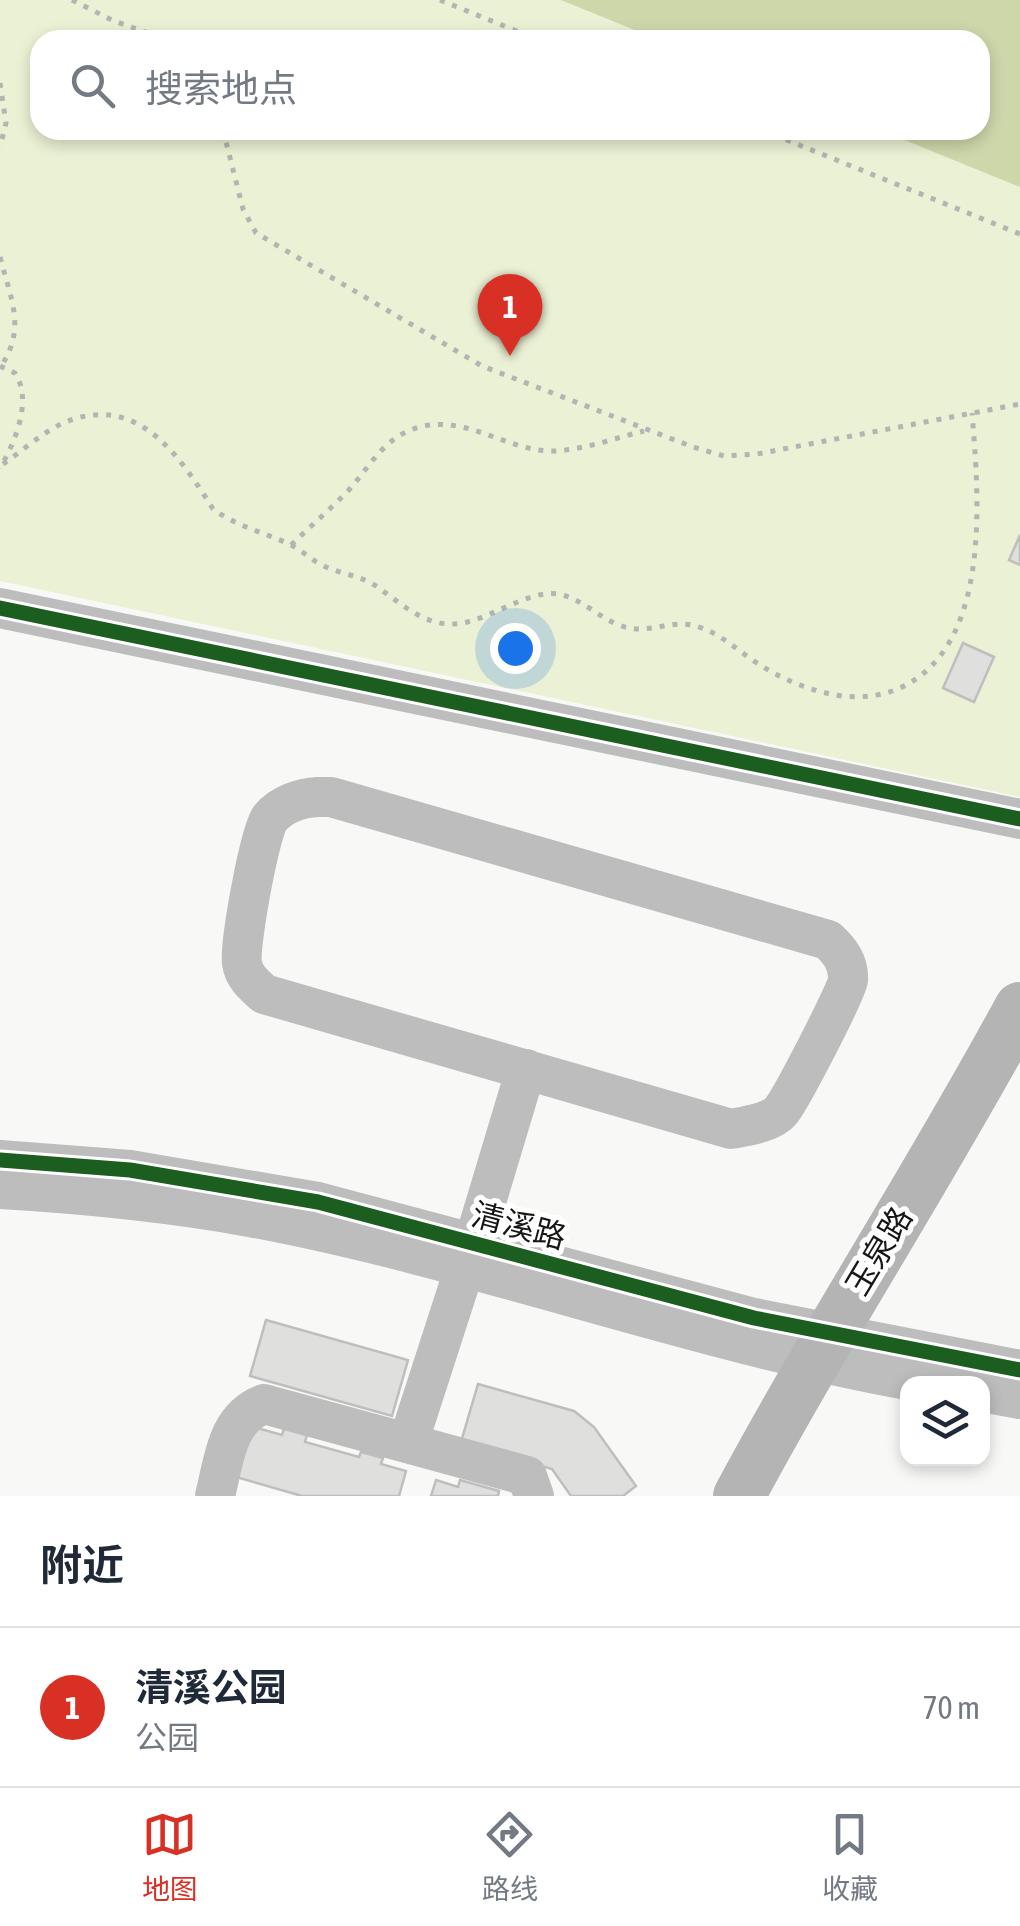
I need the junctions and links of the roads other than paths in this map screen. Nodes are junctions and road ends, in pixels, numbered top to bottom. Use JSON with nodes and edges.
{"nodes":[{"id":1,"x":0,"y":608,"type":"edge"},
{"id":2,"x":1020,"y":819,"type":"edge"},
{"id":3,"x":1020,"y":1008,"type":"edge"},
{"id":4,"x":526,"y":1070,"type":"junction"},
{"id":5,"x":1020,"y":1078,"type":"edge"},
{"id":6,"x":0,"y":1160,"type":"edge"},
{"id":7,"x":0,"y":1189,"type":"edge"},
{"id":8,"x":469,"y":1256,"type":"junction"},
{"id":9,"x":838,"y":1351,"type":"junction"},
{"id":10,"x":1020,"y":1370,"type":"edge"},
{"id":11,"x":908,"y":1376,"type":"edge"},
{"id":12,"x":990,"y":1393,"type":"edge"},
{"id":13,"x":1020,"y":1398,"type":"edge"},
{"id":14,"x":408,"y":1443,"type":"junction"},
{"id":15,"x":215,"y":1496,"type":"edge"},
{"id":16,"x":534,"y":1496,"type":"edge"},
{"id":17,"x":738,"y":1496,"type":"edge"},
{"id":18,"x":776,"y":1496,"type":"edge"}],
"edges":[{"from":1,"to":2,"type":"street"},
{"from":3,"to":9,"type":"main road","name":"玉泉路"},
{"from":4,"to":4,"type":"street"},
{"from":4,"to":8,"type":"street"},
{"from":5,"to":9,"type":"main road","name":"玉泉路"},
{"from":6,"to":8,"type":"street","name":"清溪路"},
{"from":7,"to":8,"type":"street","name":"清溪路"},
{"from":8,"to":9,"type":"street","name":"清溪路"},
{"from":8,"to":14,"type":"street"},
{"from":9,"to":10,"type":"street","name":"清溪路"},
{"from":9,"to":11,"type":"street","name":"清溪路"},
{"from":9,"to":17,"type":"main road","name":"玉泉路"},
{"from":9,"to":18,"type":"main road","name":"玉泉路"},
{"from":12,"to":13,"type":"street"},
{"from":14,"to":15,"type":"street"},
{"from":14,"to":16,"type":"street"}]}
